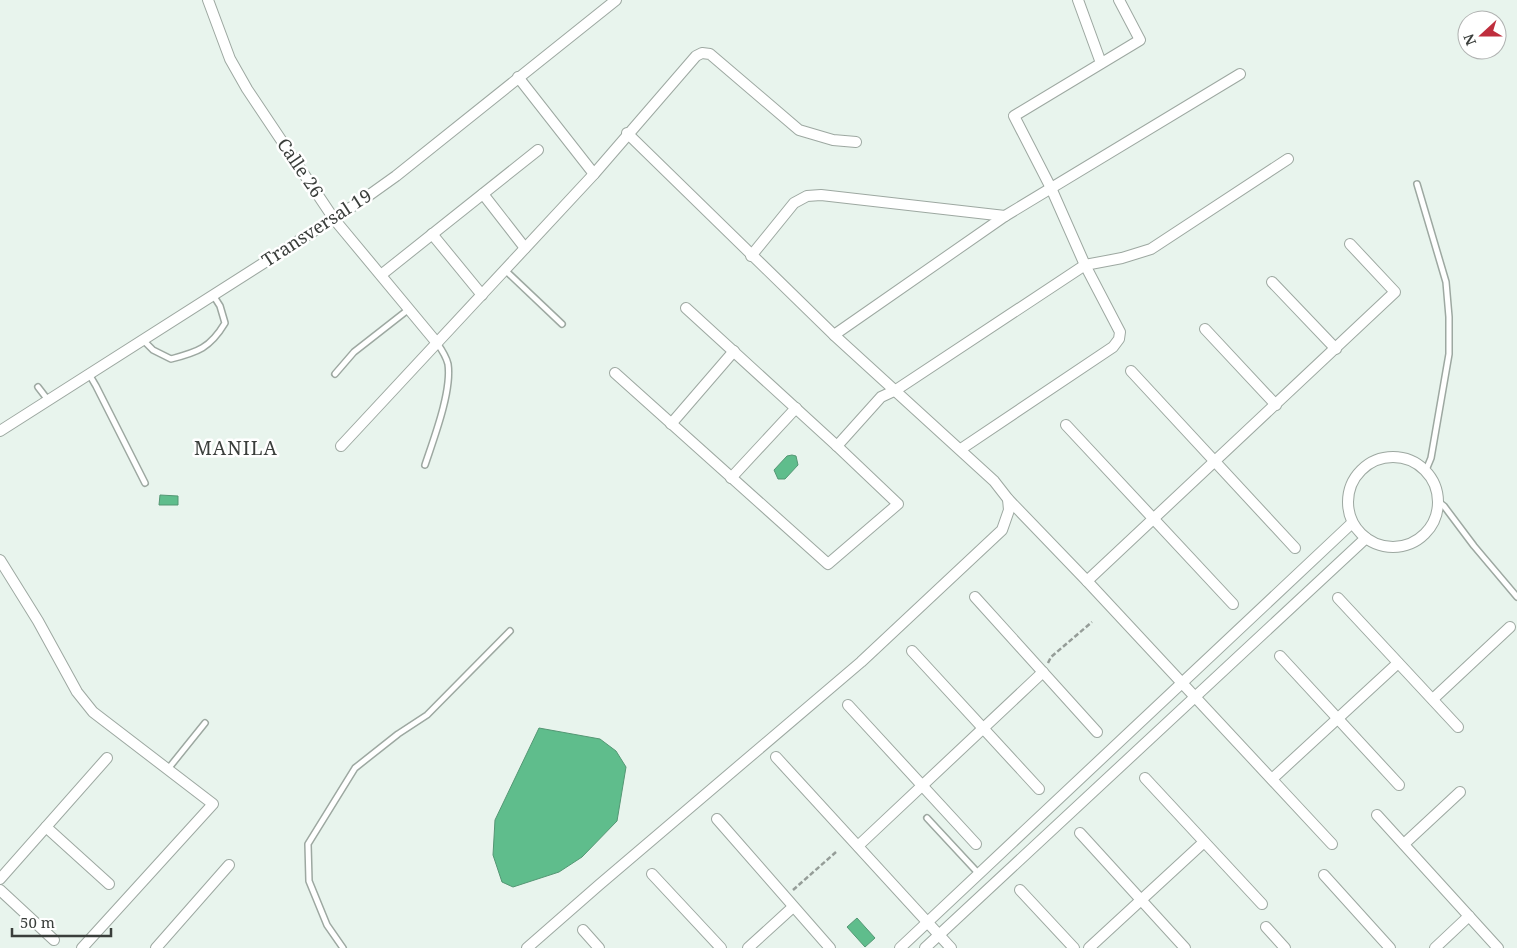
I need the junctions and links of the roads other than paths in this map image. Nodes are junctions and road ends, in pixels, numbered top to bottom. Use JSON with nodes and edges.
{"nodes":[{"id":1,"x":208,"y":0,"type":"edge"},
{"id":2,"x":616,"y":0,"type":"edge"},
{"id":3,"x":1078,"y":0,"type":"edge"},
{"id":4,"x":1119,"y":0,"type":"edge"},
{"id":5,"x":1101,"y":63,"type":"junction"},
{"id":6,"x":1240,"y":74,"type":"dead end"},
{"id":7,"x":518,"y":77,"type":"junction"},
{"id":8,"x":627,"y":133,"type":"junction"},
{"id":9,"x":856,"y":142,"type":"dead end"},
{"id":10,"x":538,"y":150,"type":"dead end"},
{"id":11,"x":1288,"y":159,"type":"dead end"},
{"id":12,"x":594,"y":174,"type":"junction"},
{"id":13,"x":1417,"y":184,"type":"dead end"},
{"id":14,"x":1051,"y":188,"type":"junction"},
{"id":15,"x":483,"y":194,"type":"junction"},
{"id":16,"x":1005,"y":216,"type":"junction"},
{"id":17,"x":334,"y":219,"type":"junction"},
{"id":18,"x":432,"y":234,"type":"junction"},
{"id":19,"x":1350,"y":244,"type":"dead end"},
{"id":20,"x":525,"y":248,"type":"junction"},
{"id":21,"x":752,"y":256,"type":"junction"},
{"id":22,"x":1085,"y":265,"type":"junction"},
{"id":23,"x":505,"y":270,"type":"junction"},
{"id":24,"x":380,"y":275,"type":"junction"},
{"id":25,"x":1272,"y":282,"type":"dead end"},
{"id":26,"x":213,"y":295,"type":"junction"},
{"id":27,"x":482,"y":295,"type":"junction"},
{"id":28,"x":686,"y":308,"type":"dead end"},
{"id":29,"x":409,"y":309,"type":"junction"},
{"id":30,"x":562,"y":324,"type":"dead end"},
{"id":31,"x":1205,"y":329,"type":"dead end"},
{"id":32,"x":834,"y":335,"type":"junction"},
{"id":33,"x":143,"y":340,"type":"junction"},
{"id":34,"x":438,"y":343,"type":"junction"},
{"id":35,"x":1336,"y":349,"type":"junction"},
{"id":36,"x":734,"y":352,"type":"junction"},
{"id":37,"x":1131,"y":371,"type":"dead end"},
{"id":38,"x":614,"y":373,"type":"dead end"},
{"id":39,"x":89,"y":374,"type":"junction"},
{"id":40,"x":334,"y":374,"type":"dead end"},
{"id":41,"x":38,"y":387,"type":"dead end"},
{"id":42,"x":896,"y":390,"type":"junction"},
{"id":43,"x":48,"y":400,"type":"junction"},
{"id":44,"x":1276,"y":405,"type":"junction"},
{"id":45,"x":796,"y":408,"type":"junction"},
{"id":46,"x":672,"y":424,"type":"junction"},
{"id":47,"x":1066,"y":425,"type":"dead end"},
{"id":48,"x":0,"y":431,"type":"edge"},
{"id":49,"x":341,"y":446,"type":"dead end"},
{"id":50,"x":837,"y":446,"type":"junction"},
{"id":51,"x":961,"y":449,"type":"junction"},
{"id":52,"x":1215,"y":461,"type":"junction"},
{"id":53,"x":425,"y":465,"type":"dead end"},
{"id":54,"x":1426,"y":470,"type":"junction"},
{"id":55,"x":731,"y":478,"type":"junction"},
{"id":56,"x":145,"y":483,"type":"dead end"},
{"id":57,"x":1008,"y":499,"type":"junction"},
{"id":58,"x":1439,"y":502,"type":"junction"},
{"id":59,"x":1153,"y":519,"type":"junction"},
{"id":60,"x":1352,"y":524,"type":"junction"},
{"id":61,"x":1366,"y":538,"type":"junction"},
{"id":62,"x":1295,"y":548,"type":"dead end"},
{"id":63,"x":0,"y":560,"type":"edge"},
{"id":64,"x":1087,"y":581,"type":"junction"},
{"id":65,"x":975,"y":597,"type":"dead end"},
{"id":66,"x":1517,"y":597,"type":"edge"},
{"id":67,"x":1338,"y":598,"type":"dead end"},
{"id":68,"x":1234,"y":604,"type":"dead end"},
{"id":69,"x":1510,"y":627,"type":"dead end"},
{"id":70,"x":510,"y":630,"type":"dead end"},
{"id":71,"x":912,"y":650,"type":"dead end"},
{"id":72,"x":1280,"y":656,"type":"dead end"},
{"id":73,"x":1398,"y":663,"type":"junction"},
{"id":74,"x":1043,"y":672,"type":"junction"},
{"id":75,"x":1183,"y":683,"type":"junction"},
{"id":76,"x":1195,"y":696,"type":"junction"},
{"id":77,"x":1433,"y":699,"type":"junction"},
{"id":78,"x":848,"y":705,"type":"dead end"},
{"id":79,"x":1338,"y":718,"type":"junction"},
{"id":80,"x":206,"y":724,"type":"dead end"},
{"id":81,"x":983,"y":727,"type":"junction"},
{"id":82,"x":1458,"y":727,"type":"dead end"},
{"id":83,"x":1097,"y":732,"type":"dead end"},
{"id":84,"x":776,"y":757,"type":"dead end"},
{"id":85,"x":107,"y":758,"type":"dead end"},
{"id":86,"x":168,"y":770,"type":"junction"},
{"id":87,"x":1145,"y":778,"type":"dead end"},
{"id":88,"x":1272,"y":779,"type":"junction"},
{"id":89,"x":1399,"y":785,"type":"dead end"},
{"id":90,"x":922,"y":786,"type":"junction"},
{"id":91,"x":1039,"y":789,"type":"dead end"},
{"id":92,"x":1460,"y":792,"type":"dead end"},
{"id":93,"x":1377,"y":816,"type":"dead end"},
{"id":94,"x":927,"y":818,"type":"dead end"},
{"id":95,"x":717,"y":819,"type":"dead end"},
{"id":96,"x":46,"y":827,"type":"junction"},
{"id":97,"x":1080,"y":833,"type":"dead end"},
{"id":98,"x":1204,"y":842,"type":"junction"},
{"id":99,"x":976,"y":844,"type":"dead end"},
{"id":100,"x":1332,"y":844,"type":"dead end"},
{"id":101,"x":1404,"y":844,"type":"junction"},
{"id":102,"x":858,"y":846,"type":"junction"},
{"id":103,"x":229,"y":865,"type":"dead end"},
{"id":104,"x":652,"y":874,"type":"dead end"},
{"id":105,"x":979,"y":874,"type":"junction"},
{"id":106,"x":1324,"y":875,"type":"dead end"},
{"id":107,"x":0,"y":879,"type":"edge"},
{"id":108,"x":109,"y":884,"type":"dead end"},
{"id":109,"x":0,"y":890,"type":"edge"},
{"id":110,"x":1020,"y":890,"type":"dead end"},
{"id":111,"x":1141,"y":899,"type":"junction"},
{"id":112,"x":1262,"y":904,"type":"dead end"},
{"id":113,"x":793,"y":907,"type":"junction"},
{"id":114,"x":1469,"y":916,"type":"junction"},
{"id":115,"x":928,"y":922,"type":"junction"},
{"id":116,"x":1266,"y":927,"type":"dead end"},
{"id":117,"x":583,"y":930,"type":"dead end"},
{"id":118,"x":939,"y":935,"type":"junction"},
{"id":119,"x":54,"y":940,"type":"dead end"},
{"id":120,"x":82,"y":948,"type":"edge"},
{"id":121,"x":156,"y":948,"type":"edge"},
{"id":122,"x":343,"y":948,"type":"edge"},
{"id":123,"x":528,"y":948,"type":"edge"},
{"id":124,"x":600,"y":948,"type":"edge"},
{"id":125,"x":721,"y":948,"type":"edge"},
{"id":126,"x":748,"y":948,"type":"edge"},
{"id":127,"x":830,"y":948,"type":"edge"},
{"id":128,"x":900,"y":948,"type":"edge"},
{"id":129,"x":925,"y":948,"type":"edge"},
{"id":130,"x":951,"y":948,"type":"edge"},
{"id":131,"x":1074,"y":948,"type":"edge"},
{"id":132,"x":1089,"y":948,"type":"edge"},
{"id":133,"x":1185,"y":948,"type":"edge"},
{"id":134,"x":1285,"y":948,"type":"edge"},
{"id":135,"x":1390,"y":948,"type":"edge"},
{"id":136,"x":1435,"y":948,"type":"edge"},
{"id":137,"x":1498,"y":948,"type":"edge"}],
"edges":[{"from":1,"to":17,"type":"street","name":"Calle 26"},
{"from":2,"to":7,"type":"street","name":"Transversal 19"},
{"from":3,"to":5,"type":"street"},
{"from":4,"to":5,"type":"street"},
{"from":5,"to":14,"type":"street"},
{"from":6,"to":14,"type":"street"},
{"from":7,"to":12,"type":"street"},
{"from":7,"to":17,"type":"street","name":"Transversal 19"},
{"from":8,"to":9,"type":"street"},
{"from":8,"to":12,"type":"street"},
{"from":8,"to":21,"type":"street"},
{"from":10,"to":15,"type":"street"},
{"from":11,"to":22,"type":"street"},
{"from":12,"to":20,"type":"street"},
{"from":13,"to":54,"type":"lane"},
{"from":14,"to":16,"type":"street"},
{"from":14,"to":22,"type":"street"},
{"from":15,"to":18,"type":"street"},
{"from":15,"to":20,"type":"street"},
{"from":16,"to":21,"type":"street"},
{"from":16,"to":32,"type":"street"},
{"from":17,"to":24,"type":"street","name":"Calle 26"},
{"from":17,"to":26,"type":"street","name":"Transversal 19"},
{"from":18,"to":24,"type":"street"},
{"from":18,"to":27,"type":"street"},
{"from":19,"to":35,"type":"street"},
{"from":20,"to":23,"type":"street"},
{"from":21,"to":32,"type":"street"},
{"from":22,"to":42,"type":"street"},
{"from":22,"to":51,"type":"street"},
{"from":23,"to":27,"type":"street"},
{"from":23,"to":30,"type":"lane"},
{"from":24,"to":29,"type":"street","name":"Calle 26"},
{"from":25,"to":35,"type":"street"},
{"from":26,"to":33,"type":"street","name":"Transversal 19"},
{"from":26,"to":33,"type":"lane"},
{"from":27,"to":34,"type":"street"},
{"from":28,"to":36,"type":"street"},
{"from":29,"to":34,"type":"street","name":"Calle 26"},
{"from":29,"to":40,"type":"lane"},
{"from":31,"to":44,"type":"street"},
{"from":32,"to":42,"type":"street"},
{"from":33,"to":39,"type":"street","name":"Transversal 19"},
{"from":34,"to":49,"type":"street"},
{"from":34,"to":53,"type":"lane"},
{"from":35,"to":44,"type":"street"},
{"from":36,"to":45,"type":"street"},
{"from":36,"to":46,"type":"street"},
{"from":37,"to":52,"type":"street"},
{"from":38,"to":46,"type":"street"},
{"from":39,"to":43,"type":"street","name":"Transversal 19"},
{"from":39,"to":56,"type":"lane"},
{"from":41,"to":43,"type":"lane"},
{"from":42,"to":50,"type":"street"},
{"from":42,"to":51,"type":"street"},
{"from":43,"to":48,"type":"street","name":"Transversal 19"},
{"from":44,"to":52,"type":"street"},
{"from":45,"to":50,"type":"street"},
{"from":45,"to":55,"type":"street"},
{"from":46,"to":55,"type":"street"},
{"from":47,"to":59,"type":"street"},
{"from":50,"to":55,"type":"street"},
{"from":51,"to":57,"type":"street"},
{"from":52,"to":59,"type":"street"},
{"from":52,"to":62,"type":"street"},
{"from":54,"to":58,"type":"street"},
{"from":54,"to":60,"type":"street"},
{"from":57,"to":64,"type":"street"},
{"from":57,"to":123,"type":"street"},
{"from":58,"to":61,"type":"street"},
{"from":58,"to":66,"type":"lane"},
{"from":59,"to":64,"type":"street"},
{"from":59,"to":68,"type":"street"},
{"from":60,"to":61,"type":"street"},
{"from":60,"to":75,"type":"street"},
{"from":61,"to":76,"type":"street"},
{"from":63,"to":86,"type":"street"},
{"from":64,"to":75,"type":"street"},
{"from":65,"to":74,"type":"street"},
{"from":67,"to":73,"type":"street"},
{"from":69,"to":77,"type":"street"},
{"from":70,"to":122,"type":"lane"},
{"from":71,"to":81,"type":"street"},
{"from":72,"to":79,"type":"street"},
{"from":73,"to":77,"type":"street"},
{"from":73,"to":79,"type":"street"},
{"from":74,"to":81,"type":"street"},
{"from":74,"to":83,"type":"street"},
{"from":75,"to":76,"type":"street"},
{"from":75,"to":105,"type":"street"},
{"from":76,"to":88,"type":"street"},
{"from":76,"to":118,"type":"street"},
{"from":77,"to":82,"type":"street"},
{"from":78,"to":90,"type":"street"},
{"from":79,"to":88,"type":"street"},
{"from":79,"to":89,"type":"street"},
{"from":80,"to":86,"type":"lane"},
{"from":81,"to":90,"type":"street"},
{"from":81,"to":91,"type":"street"},
{"from":84,"to":102,"type":"street"},
{"from":85,"to":96,"type":"street"},
{"from":86,"to":120,"type":"street"},
{"from":87,"to":98,"type":"street"},
{"from":88,"to":100,"type":"street"},
{"from":90,"to":99,"type":"street"},
{"from":90,"to":102,"type":"street"},
{"from":92,"to":101,"type":"street"},
{"from":93,"to":101,"type":"street"},
{"from":94,"to":105,"type":"lane"},
{"from":95,"to":113,"type":"street"},
{"from":96,"to":107,"type":"street"},
{"from":96,"to":108,"type":"street"},
{"from":97,"to":111,"type":"street"},
{"from":98,"to":111,"type":"street"},
{"from":98,"to":112,"type":"street"},
{"from":101,"to":114,"type":"street"},
{"from":102,"to":115,"type":"street"},
{"from":103,"to":121,"type":"street"},
{"from":104,"to":125,"type":"street"},
{"from":105,"to":115,"type":"street"},
{"from":106,"to":135,"type":"street"},
{"from":109,"to":119,"type":"street"},
{"from":110,"to":131,"type":"street"},
{"from":111,"to":132,"type":"street"},
{"from":111,"to":133,"type":"street"},
{"from":113,"to":126,"type":"street"},
{"from":113,"to":127,"type":"street"},
{"from":114,"to":136,"type":"street"},
{"from":114,"to":137,"type":"street"},
{"from":115,"to":118,"type":"street"},
{"from":115,"to":128,"type":"street"},
{"from":116,"to":134,"type":"street"},
{"from":117,"to":124,"type":"street"},
{"from":118,"to":129,"type":"street"},
{"from":118,"to":130,"type":"street"}]}
